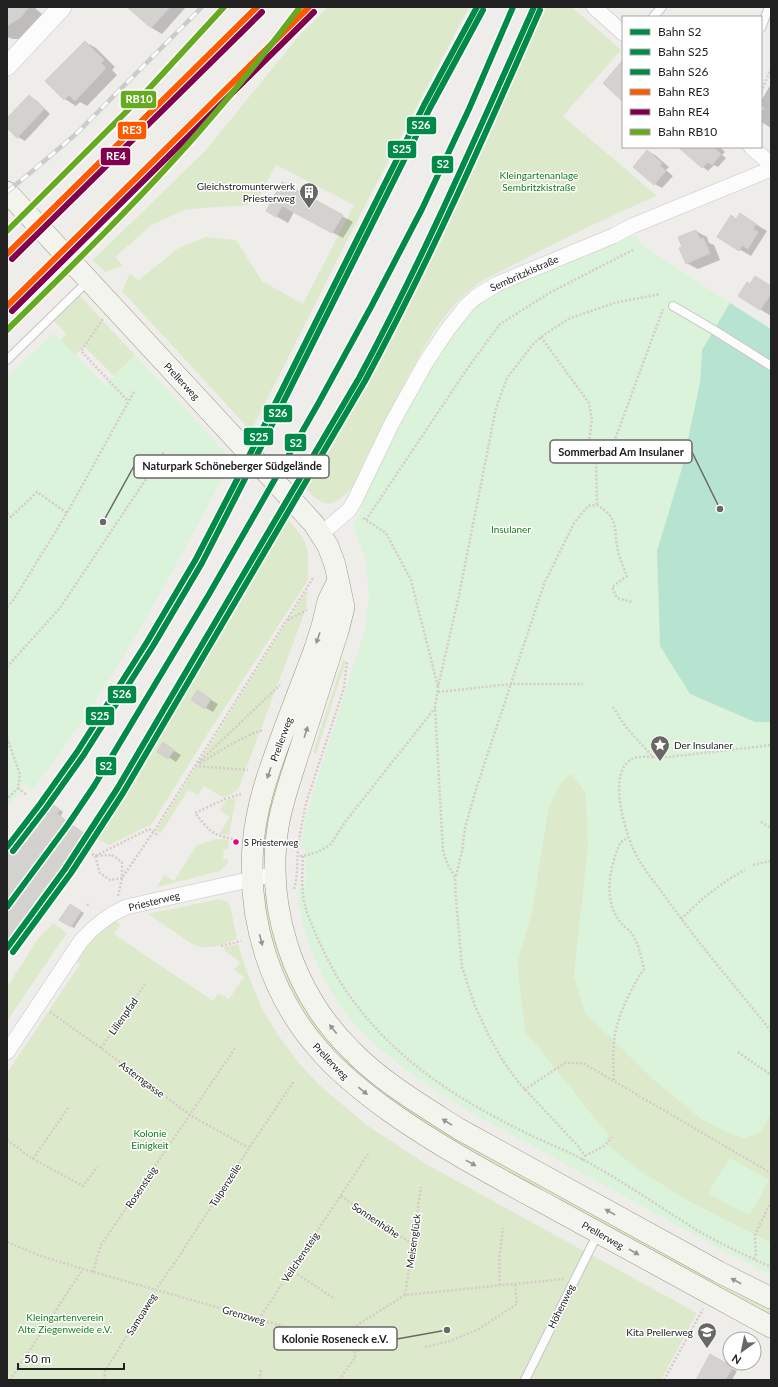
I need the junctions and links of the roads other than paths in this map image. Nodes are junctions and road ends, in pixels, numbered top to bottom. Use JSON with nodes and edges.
{"nodes":[{"id":1,"x":62,"y":7,"type":"edge"},
{"id":2,"x":594,"y":7,"type":"edge"},
{"id":3,"x":662,"y":7,"type":"edge"},
{"id":4,"x":769,"y":7,"type":"edge"},
{"id":5,"x":654,"y":16,"type":"edge"},
{"id":6,"x":762,"y":25,"type":"edge"},
{"id":7,"x":622,"y":32,"type":"edge"},
{"id":8,"x":7,"y":66,"type":"edge"},
{"id":9,"x":752,"y":148,"type":"edge"},
{"id":10,"x":771,"y":164,"type":"edge"},
{"id":11,"x":771,"y":169,"type":"edge"},
{"id":12,"x":7,"y":192,"type":"edge"},
{"id":13,"x":89,"y":281,"type":"junction"},
{"id":14,"x":673,"y":306,"type":"dead end"},
{"id":15,"x":7,"y":360,"type":"edge"},
{"id":16,"x":771,"y":366,"type":"edge"},
{"id":17,"x":321,"y":534,"type":"junction"},
{"id":18,"x":338,"y":581,"type":"junction"},
{"id":19,"x":275,"y":874,"type":"junction"},
{"id":20,"x":252,"y":879,"type":"junction"},
{"id":21,"x":7,"y":1052,"type":"edge"},
{"id":22,"x":598,"y":1233,"type":"junction"},
{"id":23,"x":771,"y":1298,"type":"edge"},
{"id":24,"x":771,"y":1327,"type":"edge"},
{"id":25,"x":525,"y":1380,"type":"edge"}],
"edges":[{"from":1,"to":8,"type":"street"},
{"from":2,"to":7,"type":"street"},
{"from":3,"to":5,"type":"lane"},
{"from":4,"to":6,"type":"lane"},
{"from":9,"to":10,"type":"street"},
{"from":11,"to":17,"type":"street","name":"Sembritzkistraße"},
{"from":12,"to":13,"type":"main road","name":"Prellerweg"},
{"from":13,"to":15,"type":"lane"},
{"from":13,"to":17,"type":"main road","name":"Prellerweg"},
{"from":14,"to":16,"type":"lane"},
{"from":17,"to":18,"type":"main road","name":"Prellerweg"},
{"from":19,"to":18,"type":"main road","name":"Prellerweg","one_way":true},
{"from":18,"to":20,"type":"main road","name":"Prellerweg","one_way":true},
{"from":19,"to":20,"type":"street","name":"Priesterweg"},
{"from":23,"to":19,"type":"main road","name":"Prellerweg","one_way":true},
{"from":20,"to":21,"type":"street","name":"Priesterweg"},
{"from":20,"to":22,"type":"main road","name":"Prellerweg","one_way":true},
{"from":22,"to":24,"type":"main road","name":"Prellerweg","one_way":true},
{"from":22,"to":25,"type":"lane","name":"Höhenweg"}]}
